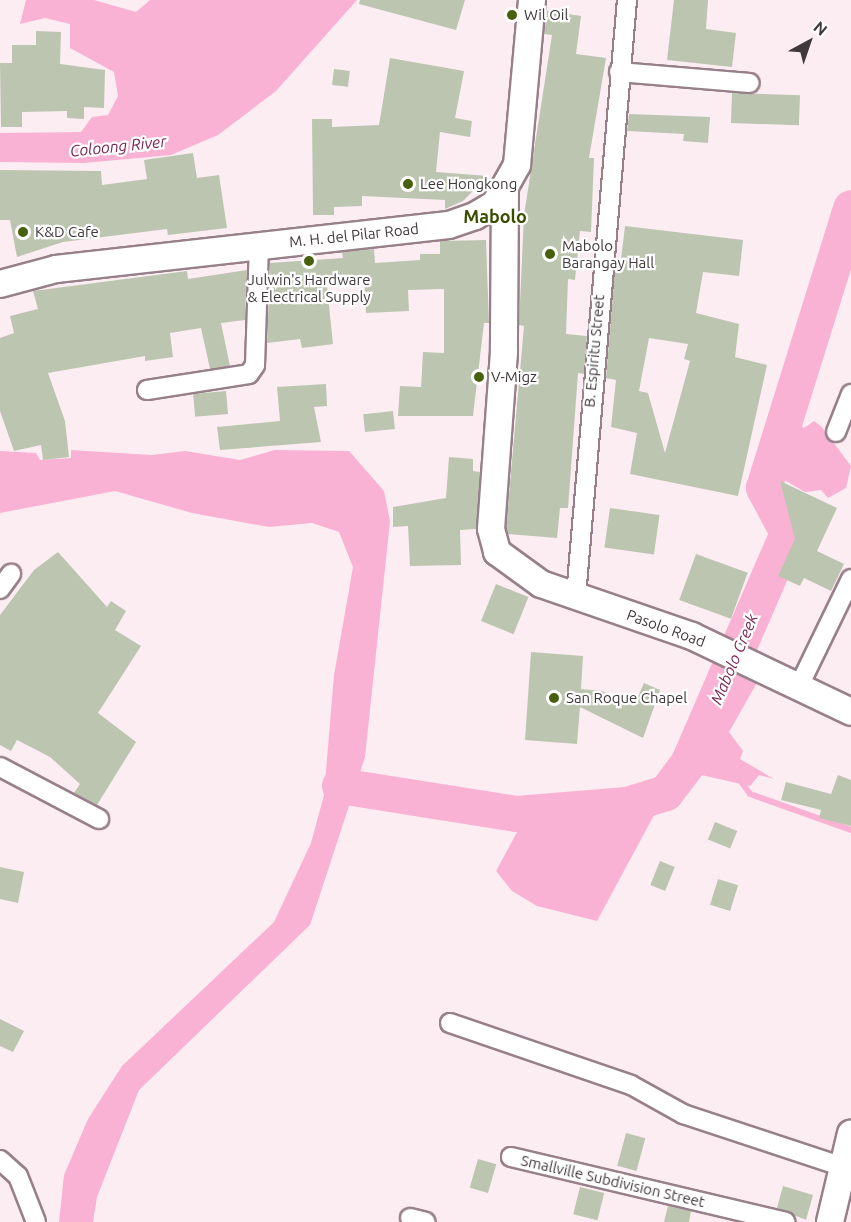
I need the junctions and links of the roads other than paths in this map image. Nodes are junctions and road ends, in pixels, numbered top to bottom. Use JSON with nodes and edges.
{"nodes":[{"id":1,"x":532,"y":0,"type":"edge"},
{"id":2,"x":627,"y":0,"type":"edge"},
{"id":3,"x":619,"y":72,"type":"junction"},
{"id":4,"x":750,"y":83,"type":"dead end"},
{"id":5,"x":505,"y":191,"type":"junction"},
{"id":6,"x":259,"y":245,"type":"junction"},
{"id":7,"x":0,"y":284,"type":"edge"},
{"id":8,"x":147,"y":390,"type":"dead end"},
{"id":9,"x":851,"y":394,"type":"edge"},
{"id":10,"x":837,"y":432,"type":"dead end"},
{"id":11,"x":851,"y":579,"type":"edge"},
{"id":12,"x":576,"y":596,"type":"junction"},
{"id":13,"x":799,"y":686,"type":"junction"},
{"id":14,"x":851,"y":712,"type":"edge"},
{"id":15,"x":0,"y":767,"type":"edge"},
{"id":16,"x":99,"y":819,"type":"dead end"},
{"id":17,"x":450,"y":1023,"type":"dead end"},
{"id":18,"x":851,"y":1133,"type":"edge"},
{"id":19,"x":511,"y":1157,"type":"dead end"},
{"id":20,"x":0,"y":1160,"type":"edge"},
{"id":21,"x":843,"y":1167,"type":"junction"},
{"id":22,"x":36,"y":1222,"type":"edge"},
{"id":23,"x":785,"y":1222,"type":"edge"},
{"id":24,"x":830,"y":1222,"type":"edge"}],
"edges":[{"from":1,"to":5,"type":"street","name":"M. H. del Pilar Road"},
{"from":2,"to":3,"type":"street","name":"B. Espiritu Street"},
{"from":3,"to":4,"type":"street"},
{"from":3,"to":12,"type":"street","name":"B. Espiritu Street"},
{"from":5,"to":6,"type":"street","name":"M. H. del Pilar Road"},
{"from":5,"to":12,"type":"street","name":"Pasolo Road"},
{"from":6,"to":7,"type":"street","name":"M. H. del Pilar Road"},
{"from":6,"to":8,"type":"street"},
{"from":9,"to":10,"type":"street"},
{"from":11,"to":13,"type":"street"},
{"from":12,"to":13,"type":"street","name":"Pasolo Road"},
{"from":13,"to":14,"type":"street","name":"Pasolo Road"},
{"from":15,"to":16,"type":"street"},
{"from":17,"to":21,"type":"street"},
{"from":18,"to":21,"type":"street"},
{"from":19,"to":23,"type":"street","name":"Smallville Subdivision Street"},
{"from":20,"to":22,"type":"street"},
{"from":21,"to":24,"type":"street"}]}
